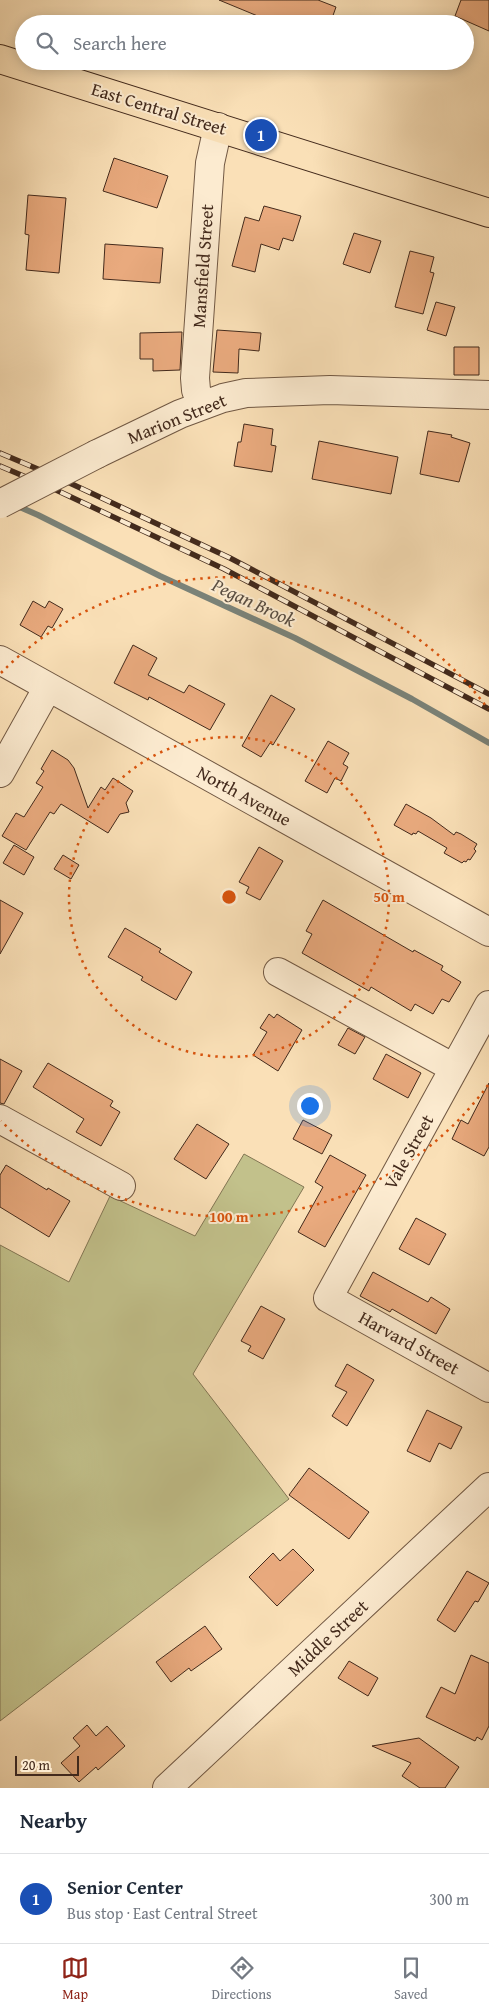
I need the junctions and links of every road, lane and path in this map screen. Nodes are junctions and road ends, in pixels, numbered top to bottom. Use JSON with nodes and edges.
{"nodes":[{"id":1,"x":0,"y":59,"type":"edge"},
{"id":2,"x":15,"y":64,"type":"edge"},
{"id":3,"x":35,"y":70,"type":"edge"},
{"id":4,"x":218,"y":128,"type":"junction"},
{"id":5,"x":489,"y":213,"type":"edge"},
{"id":6,"x":489,"y":395,"type":"edge"},
{"id":7,"x":201,"y":405,"type":"junction"},
{"id":8,"x":0,"y":504,"type":"edge"},
{"id":9,"x":0,"y":660,"type":"edge"},
{"id":10,"x":48,"y":687,"type":"junction"},
{"id":11,"x":0,"y":773,"type":"edge"},
{"id":12,"x":489,"y":932,"type":"edge"},
{"id":13,"x":278,"y":972,"type":"dead end"},
{"id":14,"x":489,"y":1005,"type":"edge"},
{"id":15,"x":454,"y":1068,"type":"junction"},
{"id":16,"x":0,"y":1119,"type":"edge"},
{"id":17,"x":121,"y":1186,"type":"dead end"},
{"id":18,"x":328,"y":1298,"type":"joint"},
{"id":19,"x":489,"y":1388,"type":"edge"},
{"id":20,"x":489,"y":1487,"type":"edge"},
{"id":21,"x":167,"y":1788,"type":"edge"}],
"edges":[{"from":1,"to":2,"type":"main road","name":"East Central Street"},
{"from":3,"to":4,"type":"main road","name":"East Central Street"},
{"from":4,"to":5,"type":"main road","name":"East Central Street"},
{"from":4,"to":7,"type":"street","name":"Mansfield Street"},
{"from":6,"to":7,"type":"street","name":"Marion Street"},
{"from":7,"to":8,"type":"street","name":"Marion Street","bridge":true},
{"from":9,"to":10,"type":"street","name":"North Avenue"},
{"from":10,"to":11,"type":"street"},
{"from":10,"to":12,"type":"street","name":"North Avenue"},
{"from":13,"to":15,"type":"street"},
{"from":14,"to":15,"type":"street","name":"Vale Street"},
{"from":15,"to":18,"type":"street","name":"Vale Street"},
{"from":16,"to":17,"type":"street"},
{"from":18,"to":19,"type":"street","name":"Harvard Street"},
{"from":20,"to":21,"type":"street","name":"Middle Street"}]}
